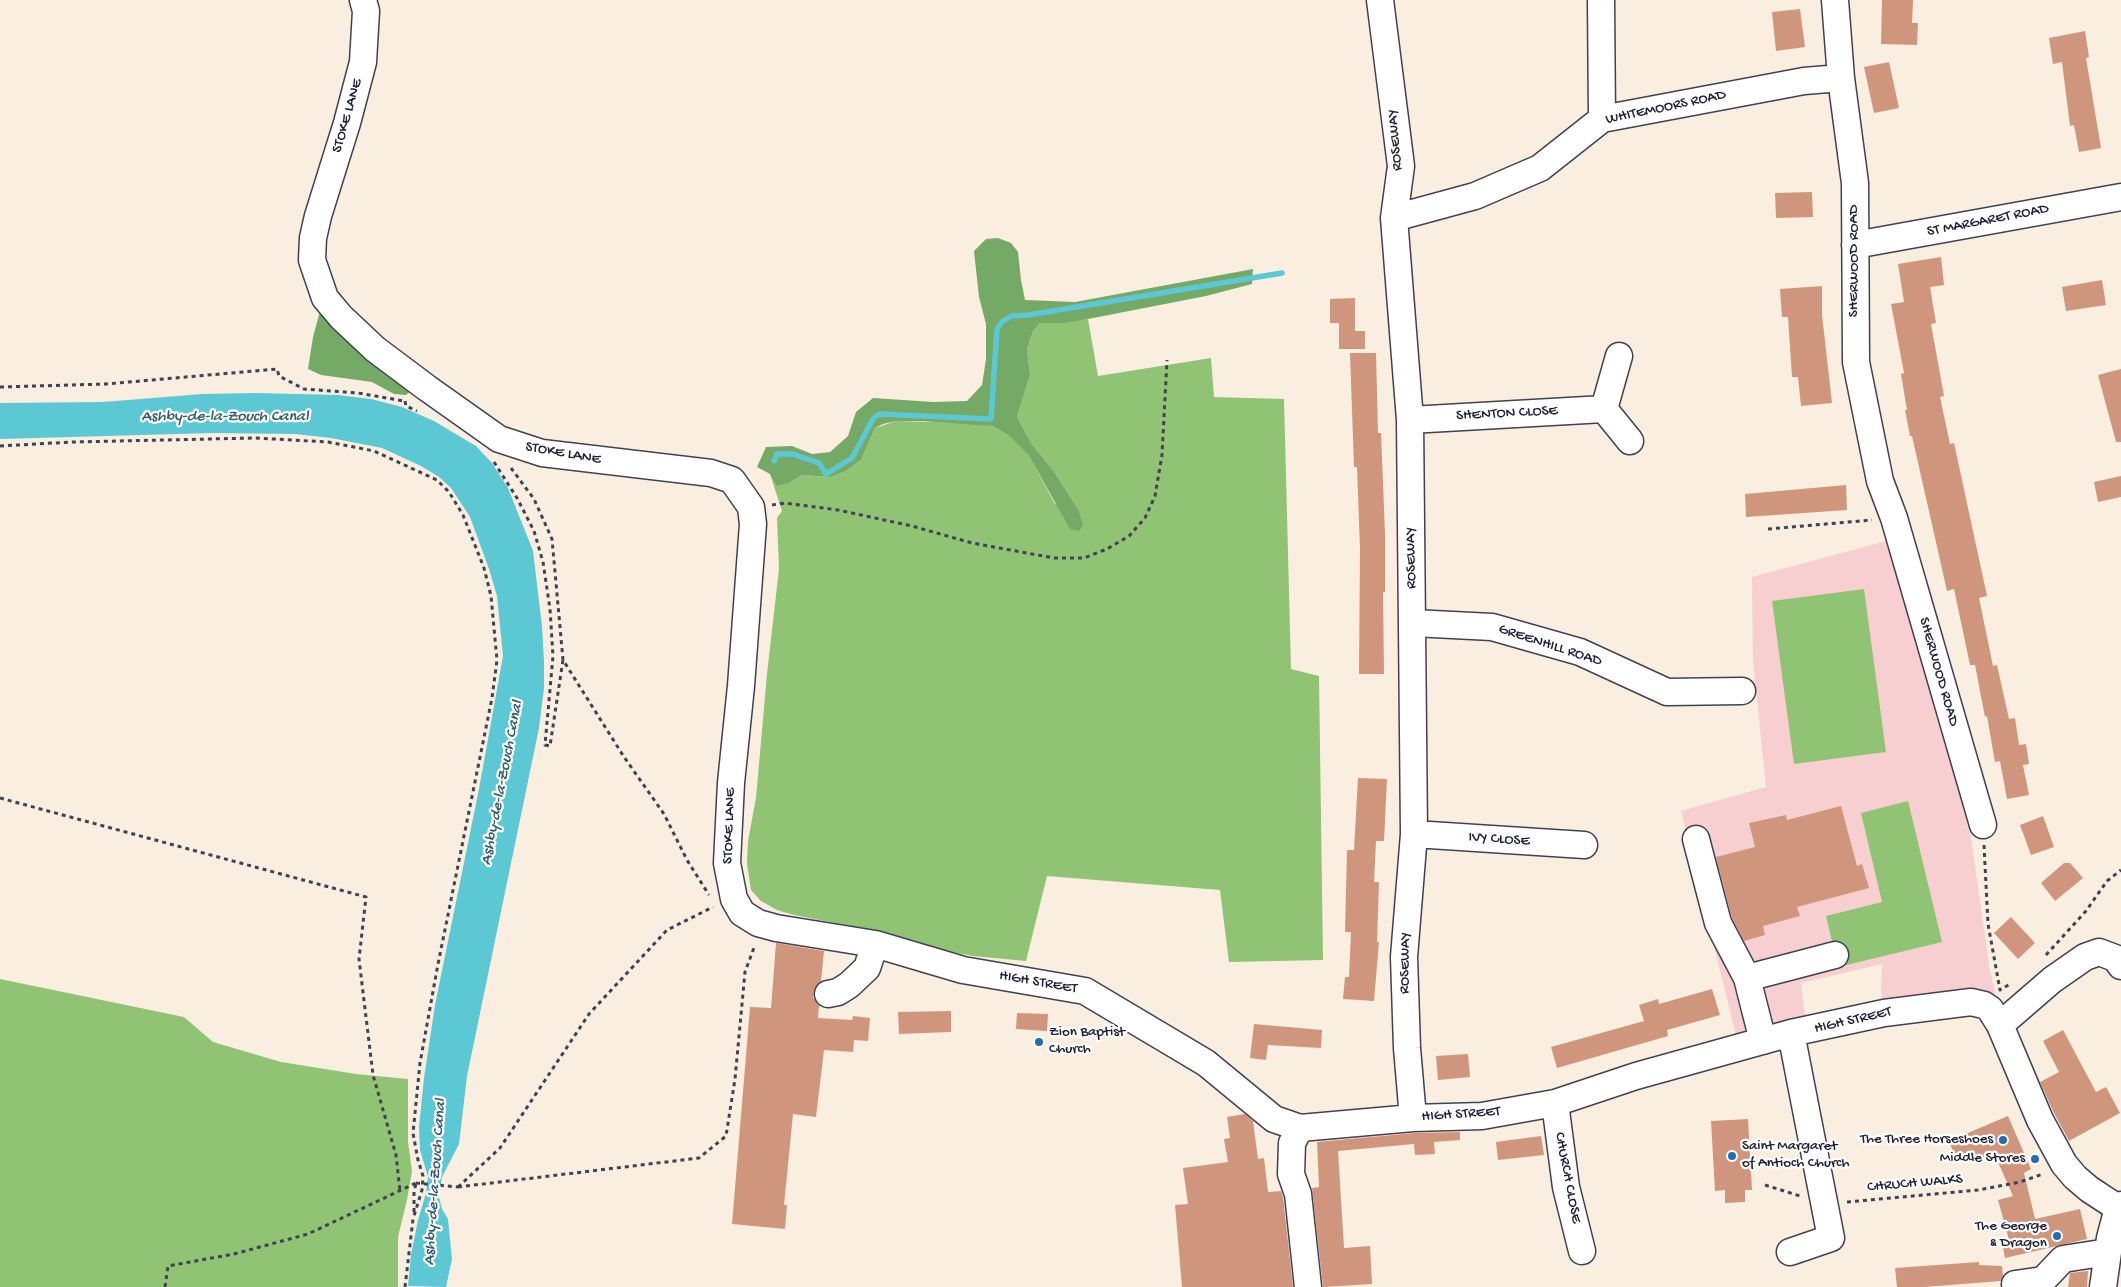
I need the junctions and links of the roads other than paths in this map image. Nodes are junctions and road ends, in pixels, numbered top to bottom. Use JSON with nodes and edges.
{"nodes":[{"id":1,"x":363,"y":0,"type":"edge"},
{"id":2,"x":1380,"y":0,"type":"edge"},
{"id":3,"x":1601,"y":0,"type":"edge"},
{"id":4,"x":1834,"y":0,"type":"edge"},
{"id":5,"x":1841,"y":78,"type":"junction"},
{"id":6,"x":1602,"y":119,"type":"junction"},
{"id":7,"x":2121,"y":197,"type":"edge"},
{"id":8,"x":1394,"y":218,"type":"junction"},
{"id":9,"x":1855,"y":246,"type":"junction"},
{"id":10,"x":1620,"y":356,"type":"dead end"},
{"id":11,"x":1604,"y":409,"type":"junction"},
{"id":12,"x":1410,"y":420,"type":"junction"},
{"id":13,"x":1630,"y":441,"type":"dead end"},
{"id":14,"x":1413,"y":623,"type":"junction"},
{"id":15,"x":1742,"y":690,"type":"dead end"},
{"id":16,"x":1983,"y":825,"type":"road end"},
{"id":17,"x":1414,"y":834,"type":"junction"},
{"id":18,"x":1696,"y":839,"type":"dead end"},
{"id":19,"x":1588,"y":846,"type":"dead end"},
{"id":20,"x":734,"y":899,"type":"joint"},
{"id":21,"x":876,"y":944,"type":"junction"},
{"id":22,"x":1835,"y":956,"type":"dead end"},
{"id":23,"x":2121,"y":966,"type":"edge"},
{"id":24,"x":1747,"y":978,"type":"junction"},
{"id":25,"x":828,"y":994,"type":"dead end"},
{"id":26,"x":2000,"y":1026,"type":"junction"},
{"id":27,"x":1791,"y":1034,"type":"junction"},
{"id":28,"x":1764,"y":1041,"type":"junction"},
{"id":29,"x":1554,"y":1103,"type":"junction"},
{"id":30,"x":1413,"y":1118,"type":"junction"},
{"id":31,"x":1300,"y":1128,"type":"junction"},
{"id":32,"x":2120,"y":1206,"type":"edge"},
{"id":33,"x":1582,"y":1251,"type":"dead end"},
{"id":34,"x":1790,"y":1252,"type":"dead end"},
{"id":35,"x":2108,"y":1252,"type":"junction"},
{"id":36,"x":2015,"y":1284,"type":"dead end"},
{"id":37,"x":1308,"y":1287,"type":"edge"},
{"id":38,"x":2102,"y":1287,"type":"edge"}],
"edges":[{"from":1,"to":20,"type":"street","name":"STOKE LANE"},
{"from":2,"to":8,"type":"street","name":"ROSEWAY"},
{"from":3,"to":6,"type":"street"},
{"from":4,"to":5,"type":"street","name":"SHERWOOD ROAD"},
{"from":5,"to":6,"type":"street","name":"WHITEMOORS ROAD"},
{"from":5,"to":9,"type":"street","name":"SHERWOOD ROAD"},
{"from":6,"to":8,"type":"street","name":"WHITEMOORS ROAD"},
{"from":7,"to":9,"type":"street","name":"ST MARGARET ROAD"},
{"from":8,"to":12,"type":"street","name":"ROSEWAY"},
{"from":9,"to":16,"type":"street","name":"SHERWOOD ROAD"},
{"from":10,"to":11,"type":"street"},
{"from":11,"to":12,"type":"street","name":"SHENTON CLOSE"},
{"from":11,"to":13,"type":"street"},
{"from":12,"to":14,"type":"street","name":"ROSEWAY"},
{"from":14,"to":15,"type":"street","name":"GREENHILL ROAD"},
{"from":14,"to":17,"type":"street","name":"ROSEWAY"},
{"from":17,"to":19,"type":"street","name":"IVY CLOSE"},
{"from":17,"to":30,"type":"street","name":"ROSEWAY"},
{"from":18,"to":24,"type":"street"},
{"from":20,"to":21,"type":"street","name":"HIGH STREET"},
{"from":21,"to":25,"type":"street"},
{"from":21,"to":31,"type":"street","name":"HIGH STREET"},
{"from":22,"to":24,"type":"street"},
{"from":23,"to":26,"type":"street"},
{"from":24,"to":28,"type":"street"},
{"from":26,"to":27,"type":"street","name":"HIGH STREET"},
{"from":26,"to":32,"type":"street","name":"HIGH STREET"},
{"from":27,"to":28,"type":"street","name":"HIGH STREET"},
{"from":27,"to":34,"type":"street"},
{"from":28,"to":29,"type":"street","name":"HIGH STREET"},
{"from":29,"to":30,"type":"street","name":"HIGH STREET"},
{"from":29,"to":33,"type":"street","name":"CHURCH CLOSE"},
{"from":30,"to":31,"type":"street","name":"HIGH STREET"},
{"from":31,"to":37,"type":"street"},
{"from":32,"to":35,"type":"street"},
{"from":35,"to":36,"type":"street"},
{"from":35,"to":38,"type":"street"}]}
